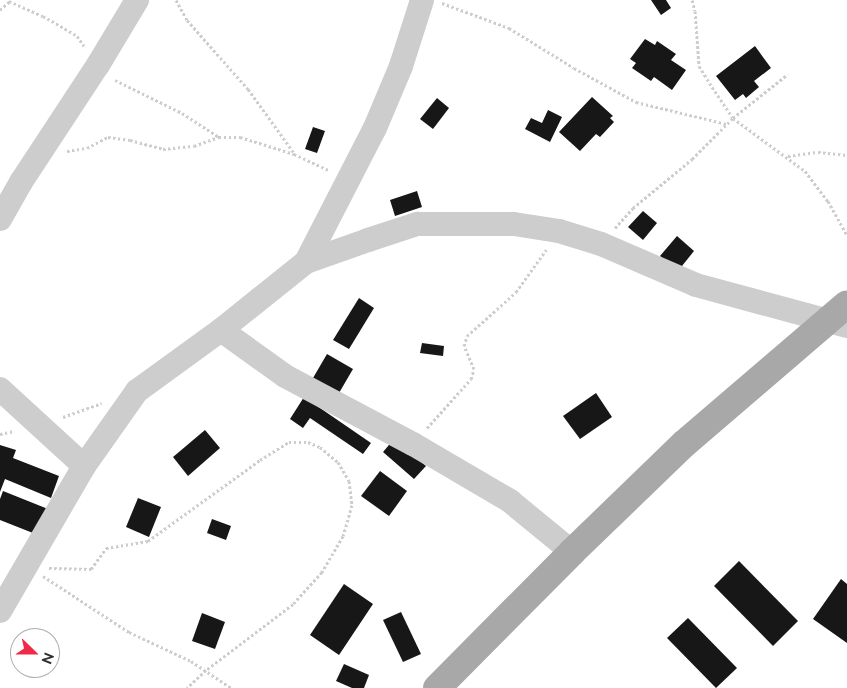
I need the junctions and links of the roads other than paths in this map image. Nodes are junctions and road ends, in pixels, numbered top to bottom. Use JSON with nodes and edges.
{"nodes":[{"id":1,"x":137,"y":0,"type":"edge"},
{"id":2,"x":422,"y":0,"type":"edge"},
{"id":3,"x":0,"y":219,"type":"edge"},
{"id":4,"x":306,"y":262,"type":"junction"},
{"id":5,"x":841,"y":317,"type":"edge"},
{"id":6,"x":221,"y":330,"type":"junction"},
{"id":7,"x":0,"y":389,"type":"edge"},
{"id":8,"x":84,"y":466,"type":"junction"},
{"id":9,"x":572,"y":552,"type":"junction"},
{"id":10,"x":0,"y":611,"type":"edge"},
{"id":11,"x":437,"y":688,"type":"edge"}],
"edges":[{"from":1,"to":3,"type":"street"},
{"from":2,"to":4,"type":"street"},
{"from":4,"to":5,"type":"street"},
{"from":4,"to":6,"type":"street"},
{"from":5,"to":9,"type":"main road"},
{"from":6,"to":8,"type":"street"},
{"from":6,"to":9,"type":"street"},
{"from":7,"to":8,"type":"street"},
{"from":8,"to":10,"type":"street"},
{"from":9,"to":11,"type":"main road"}]}
